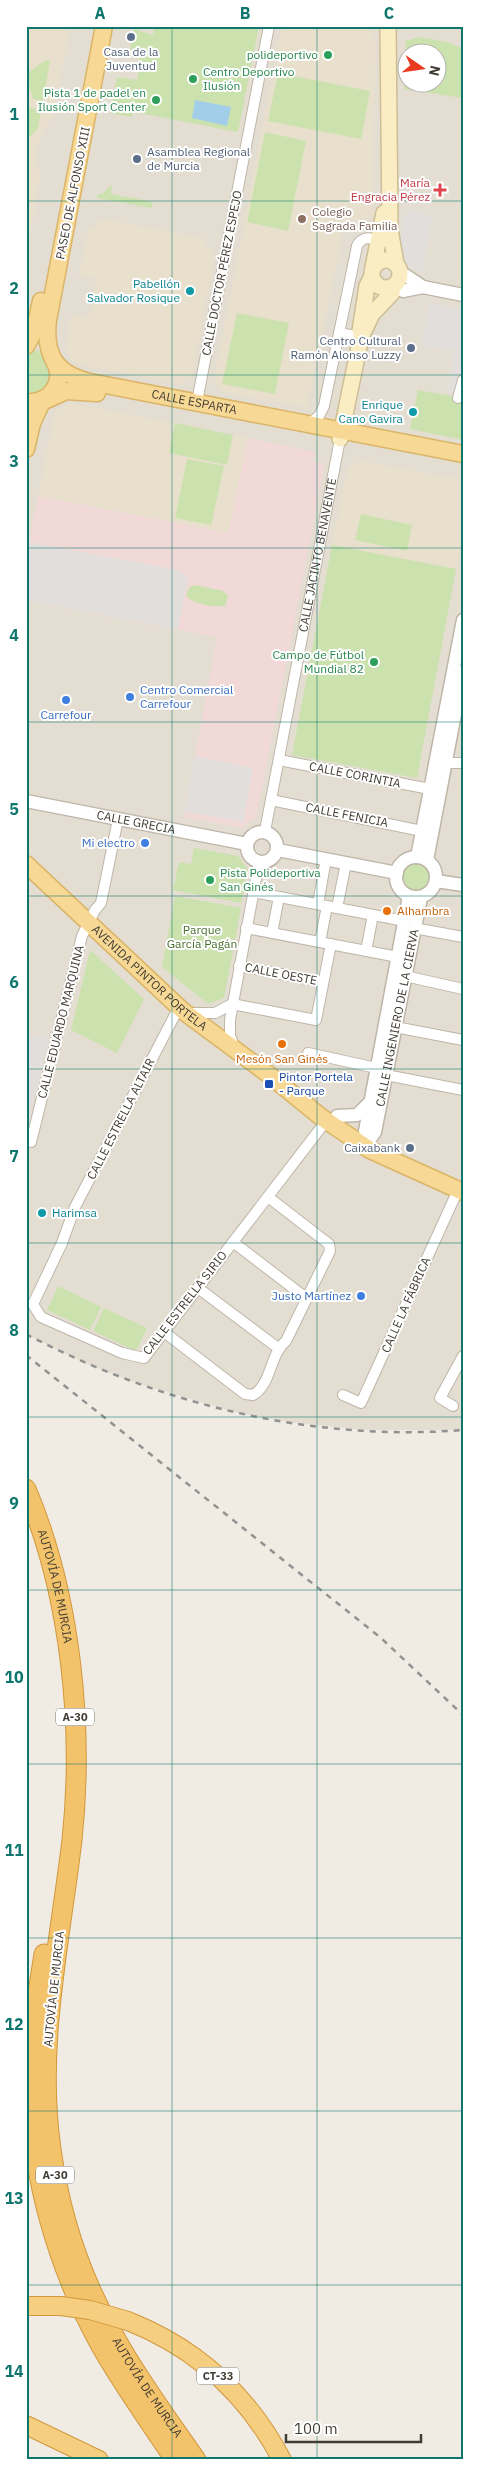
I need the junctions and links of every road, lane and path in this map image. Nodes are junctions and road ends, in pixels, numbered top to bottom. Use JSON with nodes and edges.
{"nodes":[{"id":1,"x":93,"y":26,"type":"edge"},
{"id":2,"x":104,"y":26,"type":"edge"},
{"id":3,"x":269,"y":26,"type":"edge"},
{"id":4,"x":388,"y":26,"type":"edge"},
{"id":5,"x":385,"y":241,"type":"junction"},
{"id":6,"x":397,"y":268,"type":"junction"},
{"id":7,"x":372,"y":272,"type":"junction"},
{"id":8,"x":393,"y":286,"type":"junction"},
{"id":9,"x":423,"y":287,"type":"junction"},
{"id":10,"x":463,"y":295,"type":"edge"},
{"id":11,"x":339,"y":333,"type":"junction"},
{"id":12,"x":361,"y":337,"type":"junction"},
{"id":13,"x":26,"y":348,"type":"edge"},
{"id":14,"x":53,"y":359,"type":"junction"},
{"id":15,"x":463,"y":380,"type":"edge"},
{"id":16,"x":47,"y":398,"type":"junction"},
{"id":17,"x":458,"y":398,"type":"dead end"},
{"id":18,"x":26,"y":402,"type":"edge"},
{"id":19,"x":197,"y":402,"type":"junction"},
{"id":20,"x":309,"y":424,"type":"junction"},
{"id":21,"x":341,"y":434,"type":"junction"},
{"id":22,"x":26,"y":449,"type":"edge"},
{"id":23,"x":463,"y":454,"type":"edge"},
{"id":24,"x":463,"y":463,"type":"edge"},
{"id":25,"x":463,"y":620,"type":"edge"},
{"id":26,"x":463,"y":672,"type":"edge"},
{"id":27,"x":279,"y":760,"type":"junction"},
{"id":28,"x":445,"y":763,"type":"junction"},
{"id":29,"x":463,"y":763,"type":"edge"},
{"id":30,"x":430,"y":789,"type":"junction"},
{"id":31,"x":271,"y":800,"type":"junction"},
{"id":32,"x":26,"y":801,"type":"edge"},
{"id":33,"x":118,"y":819,"type":"junction"},
{"id":34,"x":265,"y":831,"type":"junction"},
{"id":35,"x":422,"y":831,"type":"junction"},
{"id":36,"x":247,"y":844,"type":"junction"},
{"id":37,"x":278,"y":850,"type":"junction"},
{"id":38,"x":422,"y":858,"type":"junction"},
{"id":39,"x":326,"y":859,"type":"junction"},
{"id":40,"x":259,"y":862,"type":"junction"},
{"id":41,"x":346,"y":863,"type":"junction"},
{"id":42,"x":29,"y":869,"type":"edge"},
{"id":43,"x":397,"y":873,"type":"junction"},
{"id":44,"x":436,"y":881,"type":"junction"},
{"id":45,"x":463,"y":885,"type":"edge"},
{"id":46,"x":253,"y":892,"type":"junction"},
{"id":47,"x":415,"y":896,"type":"junction"},
{"id":48,"x":279,"y":897,"type":"junction"},
{"id":49,"x":327,"y":906,"type":"junction"},
{"id":50,"x":373,"y":915,"type":"junction"},
{"id":51,"x":88,"y":924,"type":"junction"},
{"id":52,"x":409,"y":925,"type":"junction"},
{"id":53,"x":246,"y":928,"type":"junction"},
{"id":54,"x":272,"y":933,"type":"junction"},
{"id":55,"x":463,"y":937,"type":"edge"},
{"id":56,"x":320,"y":942,"type":"junction"},
{"id":57,"x":331,"y":944,"type":"junction"},
{"id":58,"x":366,"y":951,"type":"junction"},
{"id":59,"x":398,"y":957,"type":"junction"},
{"id":60,"x":239,"y":966,"type":"junction"},
{"id":61,"x":405,"y":976,"type":"junction"},
{"id":62,"x":323,"y":982,"type":"junction"},
{"id":63,"x":463,"y":989,"type":"edge"},
{"id":64,"x":232,"y":1008,"type":"junction"},
{"id":65,"x":183,"y":1010,"type":"junction"},
{"id":66,"x":215,"y":1013,"type":"junction"},
{"id":67,"x":395,"y":1027,"type":"junction"},
{"id":68,"x":210,"y":1031,"type":"junction"},
{"id":69,"x":463,"y":1040,"type":"edge"},
{"id":70,"x":235,"y":1050,"type":"junction"},
{"id":71,"x":308,"y":1053,"type":"dead end"},
{"id":72,"x":382,"y":1072,"type":"junction"},
{"id":73,"x":463,"y":1090,"type":"edge"},
{"id":74,"x":370,"y":1102,"type":"junction"},
{"id":75,"x":328,"y":1118,"type":"junction"},
{"id":76,"x":368,"y":1138,"type":"junction"},
{"id":77,"x":32,"y":1142,"type":"dead end"},
{"id":78,"x":406,"y":1167,"type":"junction"},
{"id":79,"x":461,"y":1191,"type":"edge"},
{"id":80,"x":268,"y":1197,"type":"junction"},
{"id":81,"x":233,"y":1242,"type":"junction"},
{"id":82,"x":198,"y":1288,"type":"junction"},
{"id":83,"x":306,"y":1298,"type":"junction"},
{"id":84,"x":164,"y":1332,"type":"junction"},
{"id":85,"x":278,"y":1348,"type":"junction"},
{"id":86,"x":134,"y":1356,"type":"junction"},
{"id":87,"x":463,"y":1356,"type":"edge"},
{"id":88,"x":343,"y":1395,"type":"dead end"},
{"id":89,"x":453,"y":1406,"type":"dead end"},
{"id":90,"x":26,"y":1489,"type":"edge"},
{"id":91,"x":26,"y":1526,"type":"edge"},
{"id":92,"x":51,"y":1948,"type":"junction"},
{"id":93,"x":26,"y":2306,"type":"edge"},
{"id":94,"x":26,"y":2425,"type":"edge"},
{"id":95,"x":99,"y":2460,"type":"edge"},
{"id":96,"x":175,"y":2460,"type":"edge"},
{"id":97,"x":196,"y":2460,"type":"edge"},
{"id":98,"x":282,"y":2460,"type":"edge"}],
"edges":[{"from":1,"to":13,"type":"main road","name":"PASEO DE ALFONSO XIII"},
{"from":2,"to":14,"type":"main road","name":"PASEO DE ALFONSO XIII"},
{"from":3,"to":19,"type":"street","name":"CALLE DOCTOR PÉREZ ESPEJO"},
{"from":4,"to":5,"type":"main road","name":"CALLE JACINTO BENAVENTE"},
{"from":5,"to":6,"type":"main road","name":"CALLE JACINTO BENAVENTE"},
{"from":5,"to":7,"type":"main road","name":"CALLE JACINTO BENAVENTE"},
{"from":5,"to":11,"type":"street"},
{"from":6,"to":7,"type":"main road"},
{"from":6,"to":8,"type":"main road"},
{"from":6,"to":9,"type":"street"},
{"from":7,"to":8,"type":"main road"},
{"from":7,"to":12,"type":"main road","name":"CALLE JACINTO BENAVENTE"},
{"from":8,"to":9,"type":"street"},
{"from":8,"to":12,"type":"main road","name":"CALLE JACINTO BENAVENTE"},
{"from":9,"to":10,"type":"street"},
{"from":11,"to":12,"type":"street"},
{"from":11,"to":20,"type":"street"},
{"from":12,"to":21,"type":"main road","name":"CALLE JACINTO BENAVENTE"},
{"from":13,"to":14,"type":"main road","name":"CALLE ESPARTA"},
{"from":14,"to":16,"type":"main road","name":"PASEO DE ALFONSO XIII"},
{"from":14,"to":19,"type":"main road","name":"CALLE ESPARTA"},
{"from":15,"to":17,"type":"street"},
{"from":16,"to":18,"type":"main road","name":"CALLE ESPARTA"},
{"from":16,"to":21,"type":"main road","name":"CALLE ESPARTA"},
{"from":16,"to":22,"type":"main road"},
{"from":19,"to":20,"type":"main road","name":"CALLE ESPARTA"},
{"from":20,"to":21,"type":"main road","name":"CALLE ESPARTA"},
{"from":21,"to":23,"type":"main road"},
{"from":21,"to":24,"type":"main road"},
{"from":21,"to":27,"type":"street","name":"CALLE JACINTO BENAVENTE"},
{"from":25,"to":30,"type":"street"},
{"from":26,"to":28,"type":"street"},
{"from":27,"to":30,"type":"street","name":"CALLE CORINTIA"},
{"from":27,"to":31,"type":"street","name":"CALLE JACINTO BENAVENTE"},
{"from":28,"to":29,"type":"street"},
{"from":28,"to":38,"type":"street"},
{"from":30,"to":35,"type":"street"},
{"from":31,"to":34,"type":"street","name":"CALLE JACINTO BENAVENTE"},
{"from":31,"to":35,"type":"street","name":"CALLE FENICIA"},
{"from":32,"to":33,"type":"street","name":"CALLE GRECIA"},
{"from":33,"to":36,"type":"street","name":"CALLE GRECIA"},
{"from":33,"to":51,"type":"street","name":"CALLE EDUARDO MARQUINA"},
{"from":34,"to":36,"type":"street"},
{"from":34,"to":37,"type":"street"},
{"from":35,"to":38,"type":"street"},
{"from":36,"to":40,"type":"street"},
{"from":37,"to":39,"type":"street"},
{"from":37,"to":40,"type":"street"},
{"from":38,"to":43,"type":"street"},
{"from":38,"to":44,"type":"street"},
{"from":39,"to":41,"type":"street"},
{"from":39,"to":49,"type":"street"},
{"from":40,"to":46,"type":"street"},
{"from":41,"to":43,"type":"street"},
{"from":41,"to":49,"type":"street"},
{"from":42,"to":51,"type":"main road","name":"AVENIDA PINTOR PORTELA"},
{"from":43,"to":47,"type":"street"},
{"from":44,"to":45,"type":"street"},
{"from":44,"to":47,"type":"street"},
{"from":46,"to":48,"type":"street"},
{"from":46,"to":53,"type":"street"},
{"from":47,"to":52,"type":"street","name":"CALLE INGENIERO DE LA CIERVA"},
{"from":48,"to":49,"type":"street"},
{"from":48,"to":54,"type":"street"},
{"from":49,"to":50,"type":"street"},
{"from":49,"to":56,"type":"street"},
{"from":50,"to":52,"type":"street"},
{"from":50,"to":58,"type":"street"},
{"from":51,"to":65,"type":"main road","name":"AVENIDA PINTOR PORTELA"},
{"from":51,"to":77,"type":"street","name":"CALLE EDUARDO MARQUINA"},
{"from":52,"to":55,"type":"street"},
{"from":52,"to":59,"type":"street"},
{"from":52,"to":61,"type":"street","name":"CALLE INGENIERO DE LA CIERVA"},
{"from":53,"to":54,"type":"street"},
{"from":53,"to":60,"type":"street"},
{"from":54,"to":56,"type":"street"},
{"from":56,"to":57,"type":"street"},
{"from":57,"to":58,"type":"street"},
{"from":57,"to":62,"type":"street"},
{"from":58,"to":59,"type":"street"},
{"from":59,"to":72,"type":"street"},
{"from":60,"to":62,"type":"street","name":"CALLE OESTE"},
{"from":60,"to":64,"type":"street"},
{"from":61,"to":63,"type":"street"},
{"from":61,"to":67,"type":"street","name":"CALLE INGENIERO DE LA CIERVA"},
{"from":62,"to":64,"type":"street"},
{"from":64,"to":66,"type":"street"},
{"from":64,"to":68,"type":"street"},
{"from":64,"to":70,"type":"street"},
{"from":65,"to":66,"type":"street"},
{"from":65,"to":68,"type":"main road","name":"AVENIDA PINTOR PORTELA"},
{"from":65,"to":86,"type":"street","name":"CALLE ESTRELLA ALTAIR"},
{"from":66,"to":68,"type":"street"},
{"from":67,"to":69,"type":"street"},
{"from":67,"to":72,"type":"street","name":"CALLE INGENIERO DE LA CIERVA"},
{"from":68,"to":70,"type":"main road","name":"AVENIDA PINTOR PORTELA"},
{"from":70,"to":75,"type":"main road","name":"AVENIDA PINTOR PORTELA"},
{"from":71,"to":72,"type":"street"},
{"from":72,"to":73,"type":"street"},
{"from":72,"to":74,"type":"street"},
{"from":72,"to":76,"type":"street","name":"CALLE INGENIERO DE LA CIERVA"},
{"from":74,"to":75,"type":"street"},
{"from":74,"to":76,"type":"street"},
{"from":75,"to":76,"type":"main road"},
{"from":75,"to":78,"type":"main road","name":"AVENIDA PINTOR PORTELA"},
{"from":75,"to":80,"type":"street","name":"CALLE ESTRELLA SIRIO"},
{"from":75,"to":86,"type":"street","name":"CALLE ESTRELLA SIRIO"},
{"from":76,"to":78,"type":"main road"},
{"from":76,"to":79,"type":"main road"},
{"from":78,"to":79,"type":"main road","name":"AVENIDA PINTOR PORTELA"},
{"from":79,"to":88,"type":"street","name":"CALLE LA FÁBRICA"},
{"from":80,"to":81,"type":"street","name":"CALLE ESTRELLA SIRIO"},
{"from":80,"to":83,"type":"street"},
{"from":81,"to":82,"type":"street","name":"CALLE ESTRELLA SIRIO"},
{"from":81,"to":83,"type":"street"},
{"from":82,"to":84,"type":"street","name":"CALLE ESTRELLA SIRIO"},
{"from":82,"to":85,"type":"street"},
{"from":83,"to":85,"type":"street"},
{"from":84,"to":85,"type":"street"},
{"from":84,"to":86,"type":"street","name":"CALLE ESTRELLA SIRIO"},
{"from":87,"to":89,"type":"street"},
{"from":90,"to":92,"type":"highway","name":"AUTOVÍA DE MURCIA","number":"A-30"},
{"from":91,"to":92,"type":"highway","name":"AUTOVÍA DE MURCIA","number":"A-30"},
{"from":92,"to":96,"type":"highway","name":"AUTOVÍA DE MURCIA","number":"A-30"},
{"from":92,"to":97,"type":"highway","name":"AUTOVÍA DE MURCIA","number":"A-30"},
{"from":93,"to":98,"type":"highway","number":"CT-33","bridge":true},
{"from":94,"to":95,"type":"highway"}]}
